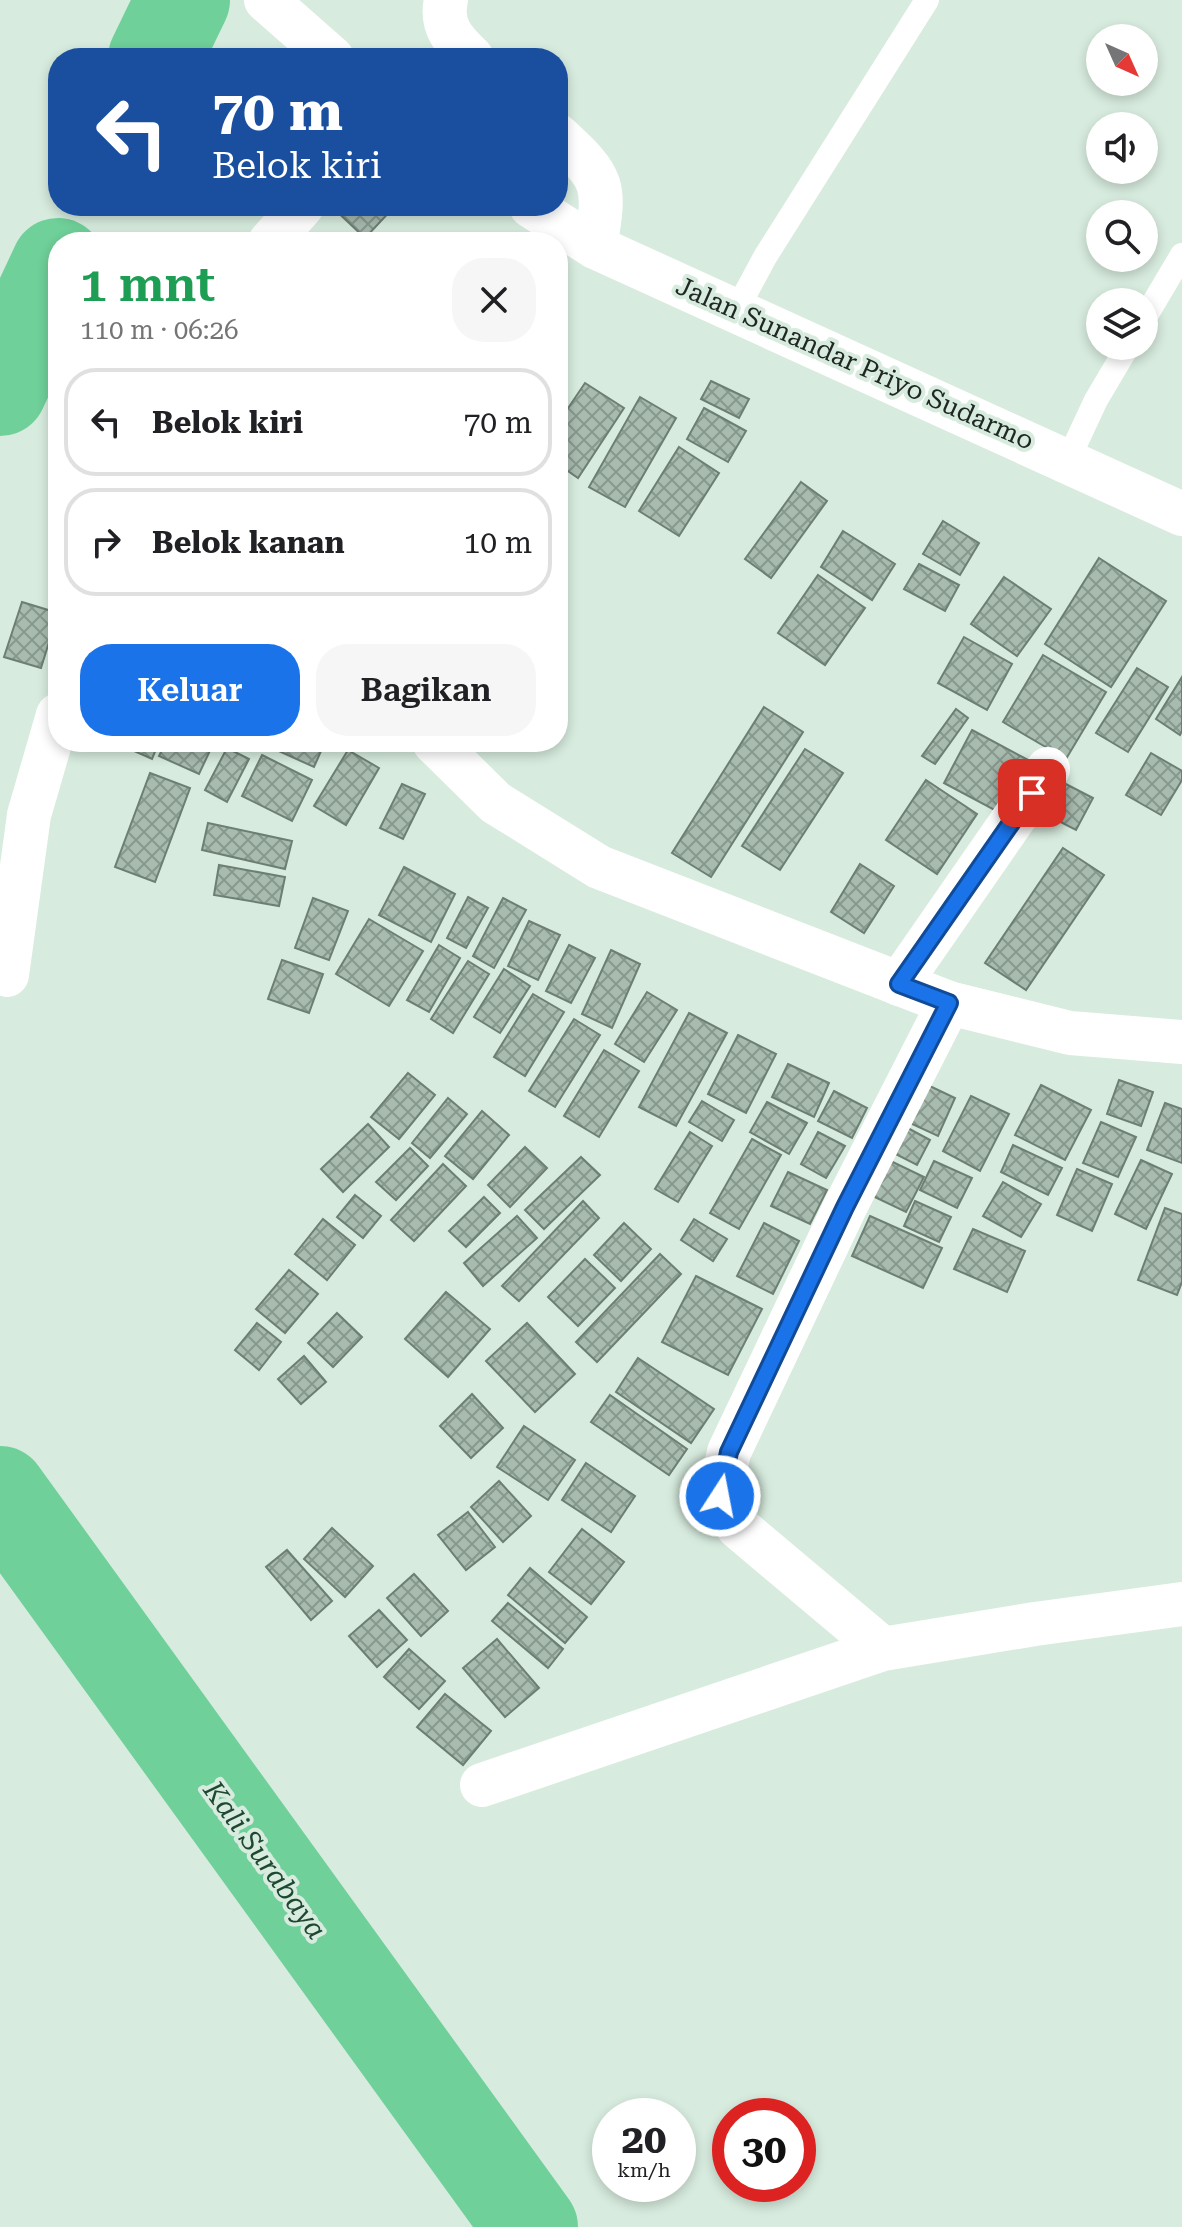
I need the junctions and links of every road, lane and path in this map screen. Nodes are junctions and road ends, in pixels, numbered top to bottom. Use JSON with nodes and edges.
{"nodes":[{"id":1,"x":266,"y":0,"type":"edge"},
{"id":2,"x":446,"y":0,"type":"edge"},
{"id":3,"x":927,"y":0,"type":"edge"},
{"id":4,"x":321,"y":48,"type":"edge"},
{"id":5,"x":461,"y":48,"type":"edge"},
{"id":6,"x":568,"y":146,"type":"edge"},
{"id":7,"x":293,"y":216,"type":"edge"},
{"id":8,"x":547,"y":216,"type":"edge"},
{"id":9,"x":279,"y":232,"type":"edge"},
{"id":10,"x":595,"y":247,"type":"junction"},
{"id":11,"x":1182,"y":255,"type":"edge"},
{"id":12,"x":1158,"y":295,"type":"edge"},
{"id":13,"x":737,"y":309,"type":"junction"},
{"id":14,"x":1120,"y":360,"type":"edge"},
{"id":15,"x":1068,"y":460,"type":"junction"},
{"id":16,"x":1182,"y":514,"type":"edge"},
{"id":17,"x":48,"y":749,"type":"edge"},
{"id":18,"x":444,"y":752,"type":"edge"},
{"id":19,"x":1048,"y":769,"type":"dead end"},
{"id":20,"x":7,"y":975,"type":"dead end"},
{"id":21,"x":899,"y":984,"type":"junction"},
{"id":22,"x":949,"y":1003,"type":"junction"},
{"id":23,"x":1182,"y":1042,"type":"edge"},
{"id":24,"x":1182,"y":1604,"type":"edge"},
{"id":25,"x":883,"y":1649,"type":"junction"},
{"id":26,"x":482,"y":1785,"type":"dead end"}],
"edges":[{"from":1,"to":4,"type":"main road"},
{"from":2,"to":5,"type":"main road"},
{"from":3,"to":13,"type":"lane"},
{"from":6,"to":10,"type":"main road"},
{"from":7,"to":9,"type":"main road"},
{"from":8,"to":10,"type":"main road","name":"Jalan Sunandar Priyo Sudarmo"},
{"from":10,"to":13,"type":"main road","name":"Jalan Sunandar Priyo Sudarmo"},
{"from":11,"to":12,"type":"lane"},
{"from":13,"to":15,"type":"main road","name":"Jalan Sunandar Priyo Sudarmo"},
{"from":14,"to":15,"type":"lane"},
{"from":15,"to":16,"type":"main road","name":"Jalan Sunandar Priyo Sudarmo"},
{"from":17,"to":20,"type":"main road"},
{"from":18,"to":21,"type":"main road"},
{"from":19,"to":21,"type":"main road"},
{"from":21,"to":22,"type":"main road"},
{"from":22,"to":23,"type":"main road"},
{"from":22,"to":25,"type":"main road"},
{"from":24,"to":25,"type":"main road"},
{"from":25,"to":26,"type":"main road"}]}
